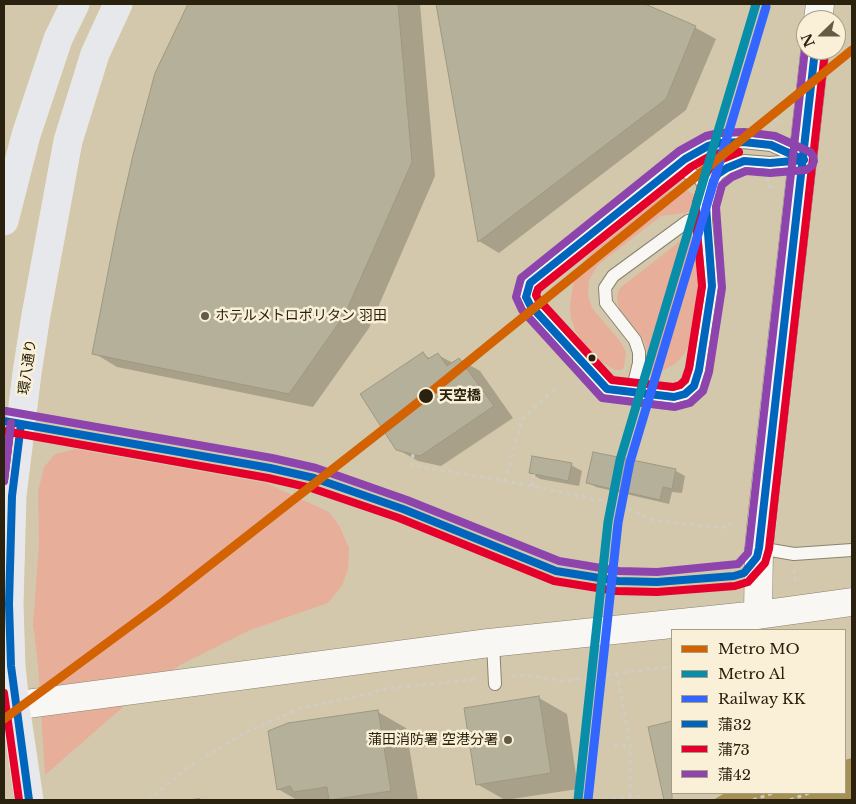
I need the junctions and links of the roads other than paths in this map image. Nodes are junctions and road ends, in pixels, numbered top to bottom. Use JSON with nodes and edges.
{"nodes":[{"id":1,"x":74,"y":4,"type":"edge"},
{"id":2,"x":118,"y":4,"type":"edge"},
{"id":3,"x":814,"y":60,"type":"edge"},
{"id":4,"x":804,"y":160,"type":"junction"},
{"id":5,"x":670,"y":172,"type":"junction"},
{"id":6,"x":708,"y":194,"type":"junction"},
{"id":7,"x":706,"y":220,"type":"junction"},
{"id":8,"x":4,"y":221,"type":"edge"},
{"id":9,"x":632,"y":392,"type":"junction"},
{"id":10,"x":759,"y":548,"type":"junction"},
{"id":11,"x":852,"y":550,"type":"edge"},
{"id":12,"x":852,"y":602,"type":"edge"},
{"id":13,"x":758,"y":615,"type":"junction"},
{"id":14,"x":493,"y":643,"type":"junction"},
{"id":15,"x":495,"y":681,"type":"road end"},
{"id":16,"x":9,"y":706,"type":"edge"},
{"id":17,"x":29,"y":800,"type":"edge"}],
"edges":[{"from":1,"to":8,"type":"main road"},
{"from":2,"to":16,"type":"main road","name":"環八通り"},
{"from":3,"to":4,"type":"street"},
{"from":4,"to":5,"type":"lane"},
{"from":4,"to":6,"type":"lane"},
{"from":4,"to":10,"type":"street"},
{"from":5,"to":6,"type":"lane"},
{"from":5,"to":9,"type":"lane"},
{"from":6,"to":7,"type":"lane"},
{"from":7,"to":9,"type":"lane"},
{"from":7,"to":9,"type":"lane"},
{"from":10,"to":11,"type":"lane"},
{"from":10,"to":13,"type":"street"},
{"from":12,"to":13,"type":"street"},
{"from":13,"to":14,"type":"street"},
{"from":14,"to":15,"type":"lane"},
{"from":14,"to":16,"type":"street"},
{"from":16,"to":17,"type":"main road","name":"環八通り"}]}
